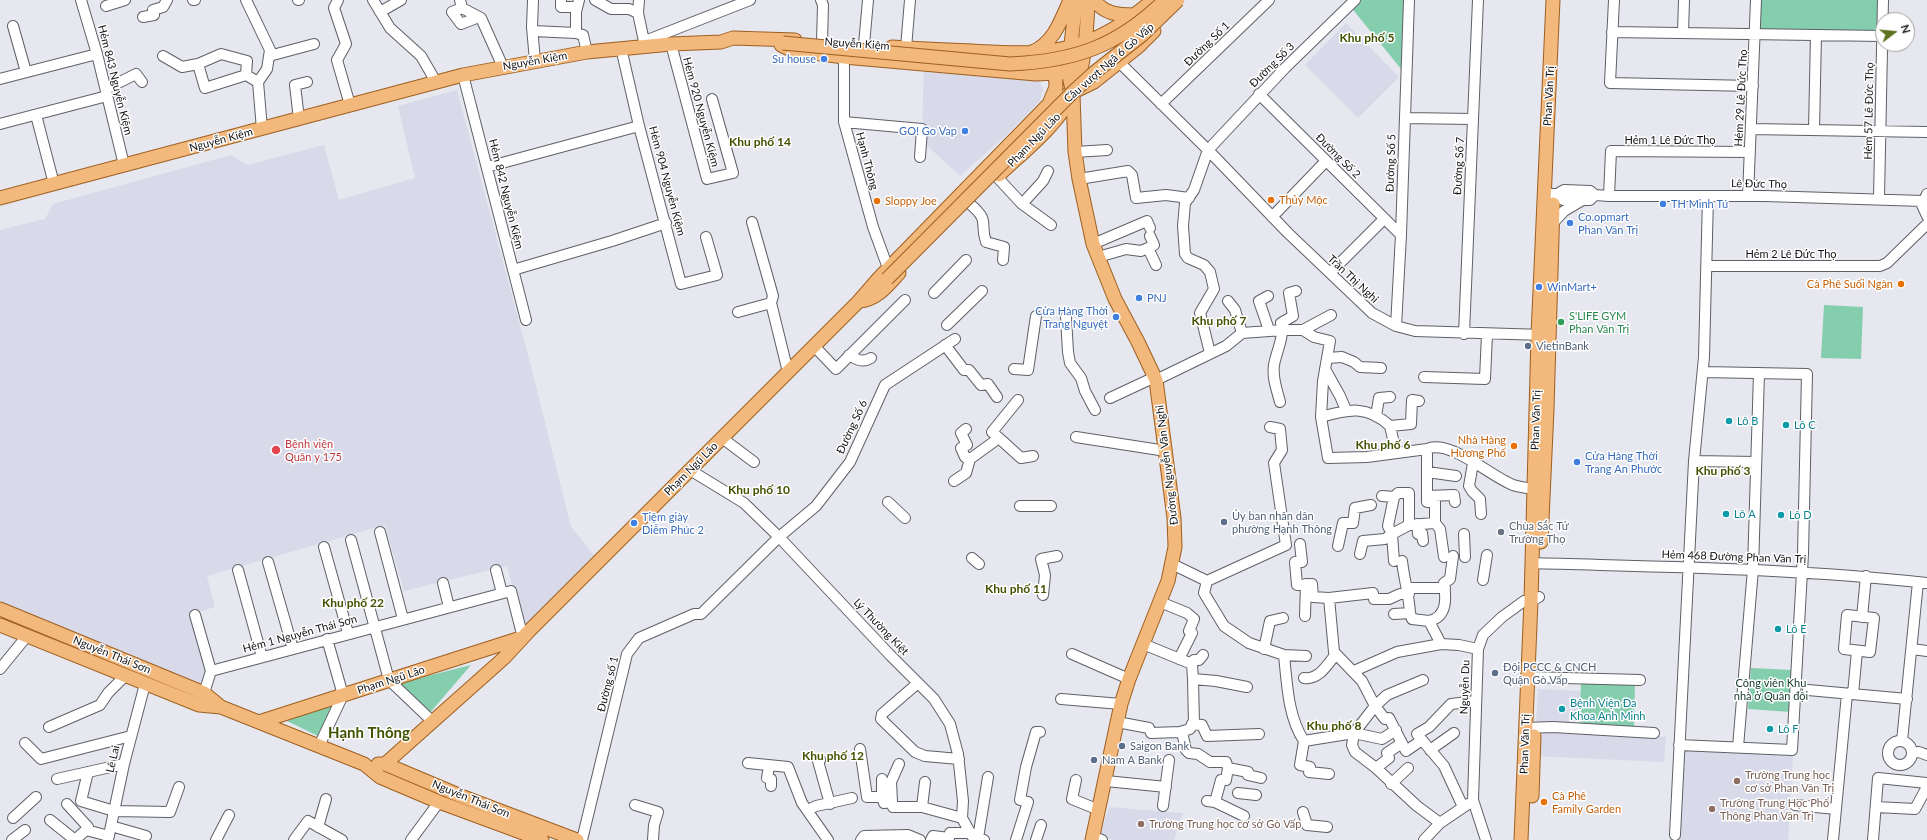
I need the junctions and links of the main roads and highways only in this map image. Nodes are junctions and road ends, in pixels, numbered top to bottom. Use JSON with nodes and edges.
{"nodes":[{"id":1,"x":1070,"y":0,"type":"edge"},
{"id":2,"x":1076,"y":0,"type":"edge"},
{"id":3,"x":1088,"y":0,"type":"edge"},
{"id":4,"x":1094,"y":0,"type":"edge"},
{"id":5,"x":1153,"y":0,"type":"edge"},
{"id":6,"x":1165,"y":0,"type":"edge"},
{"id":7,"x":1178,"y":0,"type":"edge"},
{"id":8,"x":1185,"y":0,"type":"edge"},
{"id":9,"x":1553,"y":0,"type":"edge"},
{"id":10,"x":1561,"y":0,"type":"edge"},
{"id":11,"x":1134,"y":15,"type":"junction"},
{"id":12,"x":1121,"y":25,"type":"junction"},
{"id":13,"x":1099,"y":36,"type":"junction"},
{"id":14,"x":721,"y":42,"type":"junction"},
{"id":15,"x":779,"y":43,"type":"junction"},
{"id":16,"x":1078,"y":45,"type":"junction"},
{"id":17,"x":1138,"y":47,"type":"junction"},
{"id":18,"x":1042,"y":52,"type":"junction"},
{"id":19,"x":1028,"y":53,"type":"junction"},
{"id":20,"x":1119,"y":62,"type":"junction"},
{"id":21,"x":1068,"y":72,"type":"junction"},
{"id":22,"x":1073,"y":94,"type":"junction"},
{"id":23,"x":1049,"y":104,"type":"junction"},
{"id":24,"x":1551,"y":194,"type":"junction"},
{"id":25,"x":0,"y":198,"type":"edge"},
{"id":26,"x":888,"y":273,"type":"junction"},
{"id":27,"x":859,"y":300,"type":"junction"},
{"id":28,"x":1544,"y":335,"type":"junction"},
{"id":29,"x":1536,"y":563,"type":"junction"},
{"id":30,"x":0,"y":609,"type":"edge"},
{"id":31,"x":0,"y":625,"type":"edge"},
{"id":32,"x":523,"y":638,"type":"junction"},
{"id":33,"x":221,"y":707,"type":"junction"},
{"id":34,"x":259,"y":722,"type":"junction"},
{"id":35,"x":1530,"y":728,"type":"junction"},
{"id":36,"x":364,"y":764,"type":"junction"},
{"id":37,"x":385,"y":764,"type":"junction"},
{"id":38,"x":1096,"y":839,"type":"edge"},
{"id":39,"x":542,"y":840,"type":"edge"},
{"id":40,"x":577,"y":840,"type":"edge"},
{"id":41,"x":1521,"y":840,"type":"edge"},
{"id":42,"x":1530,"y":840,"type":"edge"}],
"edges":[{"from":1,"to":19,"type":"main road"},
{"from":2,"to":16,"type":"main road"},
{"from":3,"to":16,"type":"main road"},
{"from":4,"to":11,"type":"main road"},
{"from":5,"to":11,"type":"main road","name":"Nguyễn Kiệm"},
{"from":6,"to":15,"type":"main road","name":"Cầu vượt Ngã 6 Gò Vấp","bridge":true},
{"from":7,"to":26,"type":"main road","name":"Cầu vượt Ngã 6 Gò Vấp","bridge":true},
{"from":8,"to":17,"type":"main road"},
{"from":9,"to":24,"type":"main road","name":"Phan Văn Trị"},
{"from":10,"to":24,"type":"main road","name":"Phan Văn Trị"},
{"from":11,"to":12,"type":"main road","name":"Nguyễn Kiệm"},
{"from":12,"to":13,"type":"main road","name":"Nguyễn Kiệm"},
{"from":12,"to":17,"type":"main road"},
{"from":13,"to":16,"type":"main road","name":"Nguyễn Kiệm"},
{"from":13,"to":20,"type":"main road"},
{"from":14,"to":15,"type":"main road","name":"Cầu vượt Ngã 6 Gò Vấp"},
{"from":14,"to":19,"type":"main road","name":"Nguyễn Kiệm"},
{"from":14,"to":25,"type":"main road","name":"Nguyễn Kiệm"},
{"from":15,"to":21,"type":"main road","name":"Nguyễn Kiệm"},
{"from":16,"to":18,"type":"main road","name":"Nguyễn Kiệm"},
{"from":16,"to":21,"type":"main road"},
{"from":17,"to":20,"type":"main road"},
{"from":18,"to":19,"type":"main road","name":"Nguyễn Kiệm"},
{"from":18,"to":21,"type":"main road"},
{"from":20,"to":22,"type":"main road"},
{"from":21,"to":22,"type":"main road","name":"Đường Nguyễn Văn Nghi"},
{"from":21,"to":23,"type":"main road"},
{"from":22,"to":23,"type":"main road","name":"Phạm Ngũ Lão"},
{"from":22,"to":27,"type":"main road","name":"Phạm Ngũ Lão"},
{"from":22,"to":38,"type":"main road","name":"Đường Nguyễn Văn Nghi"},
{"from":23,"to":26,"type":"main road","name":"Phạm Ngũ Lão"},
{"from":24,"to":28,"type":"main road","name":"Phan Văn Trị"},
{"from":24,"to":28,"type":"main road","name":"Phan Văn Trị"},
{"from":26,"to":27,"type":"main road","name":"Phạm Ngũ Lão"},
{"from":27,"to":32,"type":"main road","name":"Phạm Ngũ Lão"},
{"from":28,"to":29,"type":"main road","name":"Phan Văn Trị"},
{"from":28,"to":29,"type":"main road","name":"Phan Văn Trị"},
{"from":29,"to":35,"type":"main road","name":"Phan Văn Trị"},
{"from":30,"to":33,"type":"main road","name":"Nguyễn Thái Sơn"},
{"from":31,"to":33,"type":"main road","name":"Nguyễn Thái Sơn"},
{"from":32,"to":34,"type":"main road","name":"Phạm Ngũ Lão"},
{"from":32,"to":37,"type":"main road","name":"Phạm Ngũ Lão"},
{"from":33,"to":34,"type":"main road","name":"Nguyễn Thái Sơn"},
{"from":34,"to":36,"type":"main road","name":"Nguyễn Thái Sơn"},
{"from":35,"to":41,"type":"main road","name":"Phan Văn Trị"},
{"from":35,"to":42,"type":"main road","name":"Phan Văn Trị"},
{"from":36,"to":37,"type":"main road","name":"Nguyễn Thái Sơn"},
{"from":36,"to":39,"type":"main road","name":"Nguyễn Thái Sơn"},
{"from":37,"to":40,"type":"main road","name":"Nguyễn Thái Sơn"}]}
